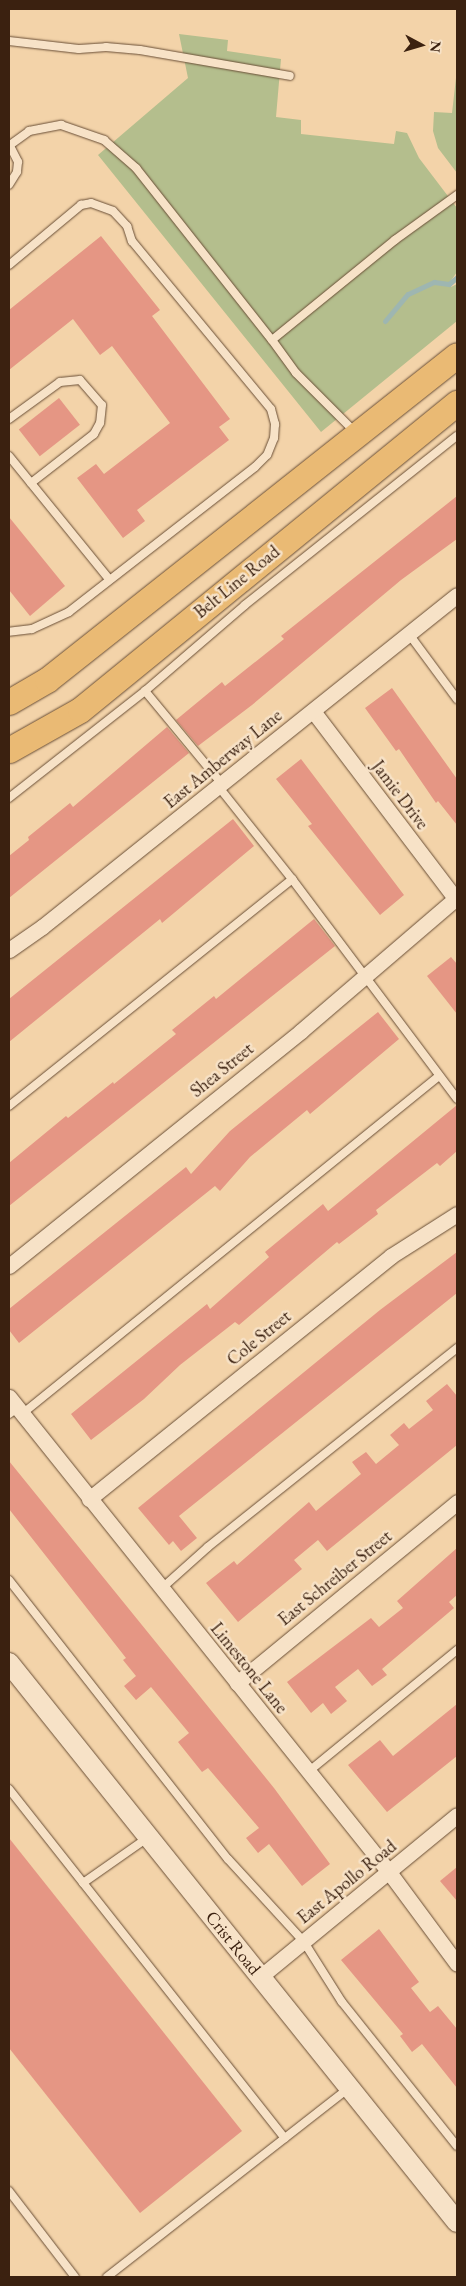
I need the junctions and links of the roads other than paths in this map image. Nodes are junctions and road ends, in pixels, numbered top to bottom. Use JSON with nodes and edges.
{"nodes":[{"id":1,"x":9,"y":41,"type":"edge"},
{"id":2,"x":290,"y":76,"type":"dead end"},
{"id":3,"x":9,"y":145,"type":"edge"},
{"id":4,"x":9,"y":185,"type":"edge"},
{"id":5,"x":457,"y":194,"type":"edge"},
{"id":6,"x":9,"y":265,"type":"edge"},
{"id":7,"x":272,"y":340,"type":"junction"},
{"id":8,"x":457,"y":355,"type":"edge"},
{"id":9,"x":457,"y":403,"type":"edge"},
{"id":10,"x":9,"y":419,"type":"edge"},
{"id":11,"x":358,"y":435,"type":"junction"},
{"id":12,"x":457,"y":436,"type":"edge"},
{"id":13,"x":9,"y":456,"type":"edge"},
{"id":14,"x":31,"y":483,"type":"junction"},
{"id":15,"x":109,"y":579,"type":"junction"},
{"id":16,"x":457,"y":595,"type":"edge"},
{"id":17,"x":9,"y":632,"type":"edge"},
{"id":18,"x":409,"y":634,"type":"junction"},
{"id":19,"x":145,"y":691,"type":"junction"},
{"id":20,"x":457,"y":699,"type":"edge"},
{"id":21,"x":9,"y":702,"type":"edge"},
{"id":22,"x":313,"y":711,"type":"junction"},
{"id":23,"x":9,"y":750,"type":"edge"},
{"id":24,"x":220,"y":785,"type":"junction"},
{"id":25,"x":9,"y":798,"type":"edge"},
{"id":26,"x":292,"y":879,"type":"junction"},
{"id":27,"x":456,"y":900,"type":"edge"},
{"id":28,"x":9,"y":950,"type":"edge"},
{"id":29,"x":365,"y":973,"type":"junction"},
{"id":30,"x":440,"y":1076,"type":"junction"},
{"id":31,"x":457,"y":1099,"type":"edge"},
{"id":32,"x":9,"y":1106,"type":"edge"},
{"id":33,"x":457,"y":1214,"type":"edge"},
{"id":34,"x":9,"y":1266,"type":"edge"},
{"id":35,"x":457,"y":1348,"type":"edge"},
{"id":36,"x":14,"y":1408,"type":"edge"},
{"id":37,"x":89,"y":1499,"type":"junction"},
{"id":38,"x":457,"y":1502,"type":"edge"},
{"id":39,"x":9,"y":1580,"type":"edge"},
{"id":40,"x":161,"y":1589,"type":"junction"},
{"id":41,"x":457,"y":1650,"type":"edge"},
{"id":42,"x":9,"y":1663,"type":"edge"},
{"id":43,"x":237,"y":1684,"type":"junction"},
{"id":44,"x":308,"y":1772,"type":"junction"},
{"id":45,"x":9,"y":1789,"type":"edge"},
{"id":46,"x":457,"y":1815,"type":"edge"},
{"id":47,"x":148,"y":1837,"type":"junction"},
{"id":48,"x":389,"y":1872,"type":"junction"},
{"id":49,"x":83,"y":1883,"type":"junction"},
{"id":50,"x":304,"y":1942,"type":"junction"},
{"id":51,"x":457,"y":1964,"type":"edge"},
{"id":52,"x":260,"y":1977,"type":"junction"},
{"id":53,"x":348,"y":2088,"type":"junction"},
{"id":54,"x":285,"y":2138,"type":"junction"},
{"id":55,"x":457,"y":2146,"type":"edge"},
{"id":56,"x":9,"y":2191,"type":"edge"},
{"id":57,"x":457,"y":2222,"type":"edge"},
{"id":58,"x":75,"y":2277,"type":"edge"},
{"id":59,"x":107,"y":2277,"type":"edge"}],
"edges":[{"from":1,"to":2,"type":"lane"},
{"from":3,"to":4,"type":"lane"},
{"from":3,"to":7,"type":"lane"},
{"from":5,"to":7,"type":"lane"},
{"from":6,"to":15,"type":"lane"},
{"from":7,"to":11,"type":"lane"},
{"from":8,"to":11,"type":"main road"},
{"from":9,"to":23,"type":"main road","name":"Belt Line Road"},
{"from":10,"to":14,"type":"lane"},
{"from":11,"to":21,"type":"main road"},
{"from":12,"to":19,"type":"lane"},
{"from":13,"to":14,"type":"lane"},
{"from":14,"to":15,"type":"lane"},
{"from":15,"to":17,"type":"lane"},
{"from":16,"to":18,"type":"street","name":"East Amberway Lane"},
{"from":18,"to":20,"type":"lane"},
{"from":18,"to":22,"type":"street","name":"East Amberway Lane"},
{"from":19,"to":24,"type":"lane"},
{"from":19,"to":25,"type":"lane"},
{"from":22,"to":24,"type":"street","name":"East Amberway Lane"},
{"from":22,"to":27,"type":"street","name":"Jamie Drive"},
{"from":24,"to":26,"type":"lane"},
{"from":24,"to":28,"type":"street","name":"East Amberway Lane"},
{"from":26,"to":29,"type":"lane"},
{"from":26,"to":32,"type":"lane"},
{"from":27,"to":29,"type":"street","name":"Shea Street"},
{"from":29,"to":30,"type":"lane"},
{"from":29,"to":34,"type":"street","name":"Shea Street"},
{"from":30,"to":31,"type":"lane"},
{"from":30,"to":36,"type":"lane"},
{"from":33,"to":37,"type":"street","name":"Cole Street"},
{"from":35,"to":40,"type":"lane"},
{"from":36,"to":37,"type":"street","name":"Limestone Lane"},
{"from":37,"to":40,"type":"street","name":"Limestone Lane"},
{"from":38,"to":43,"type":"street","name":"East Schreiber Street"},
{"from":39,"to":50,"type":"lane"},
{"from":40,"to":43,"type":"street","name":"Limestone Lane"},
{"from":41,"to":44,"type":"lane"},
{"from":42,"to":47,"type":"street","name":"Crist Road"},
{"from":43,"to":44,"type":"street","name":"Limestone Lane"},
{"from":44,"to":48,"type":"street","name":"Limestone Lane"},
{"from":45,"to":49,"type":"lane"},
{"from":46,"to":48,"type":"street","name":"East Apollo Road"},
{"from":47,"to":49,"type":"lane"},
{"from":47,"to":52,"type":"street","name":"Crist Road"},
{"from":48,"to":50,"type":"street","name":"East Apollo Road"},
{"from":48,"to":51,"type":"street","name":"Limestone Lane"},
{"from":49,"to":54,"type":"lane"},
{"from":50,"to":52,"type":"street","name":"East Apollo Road"},
{"from":50,"to":55,"type":"lane"},
{"from":52,"to":53,"type":"street","name":"Crist Road"},
{"from":53,"to":54,"type":"lane"},
{"from":53,"to":57,"type":"street","name":"Crist Road"},
{"from":54,"to":59,"type":"lane"},
{"from":56,"to":58,"type":"lane"}]}
